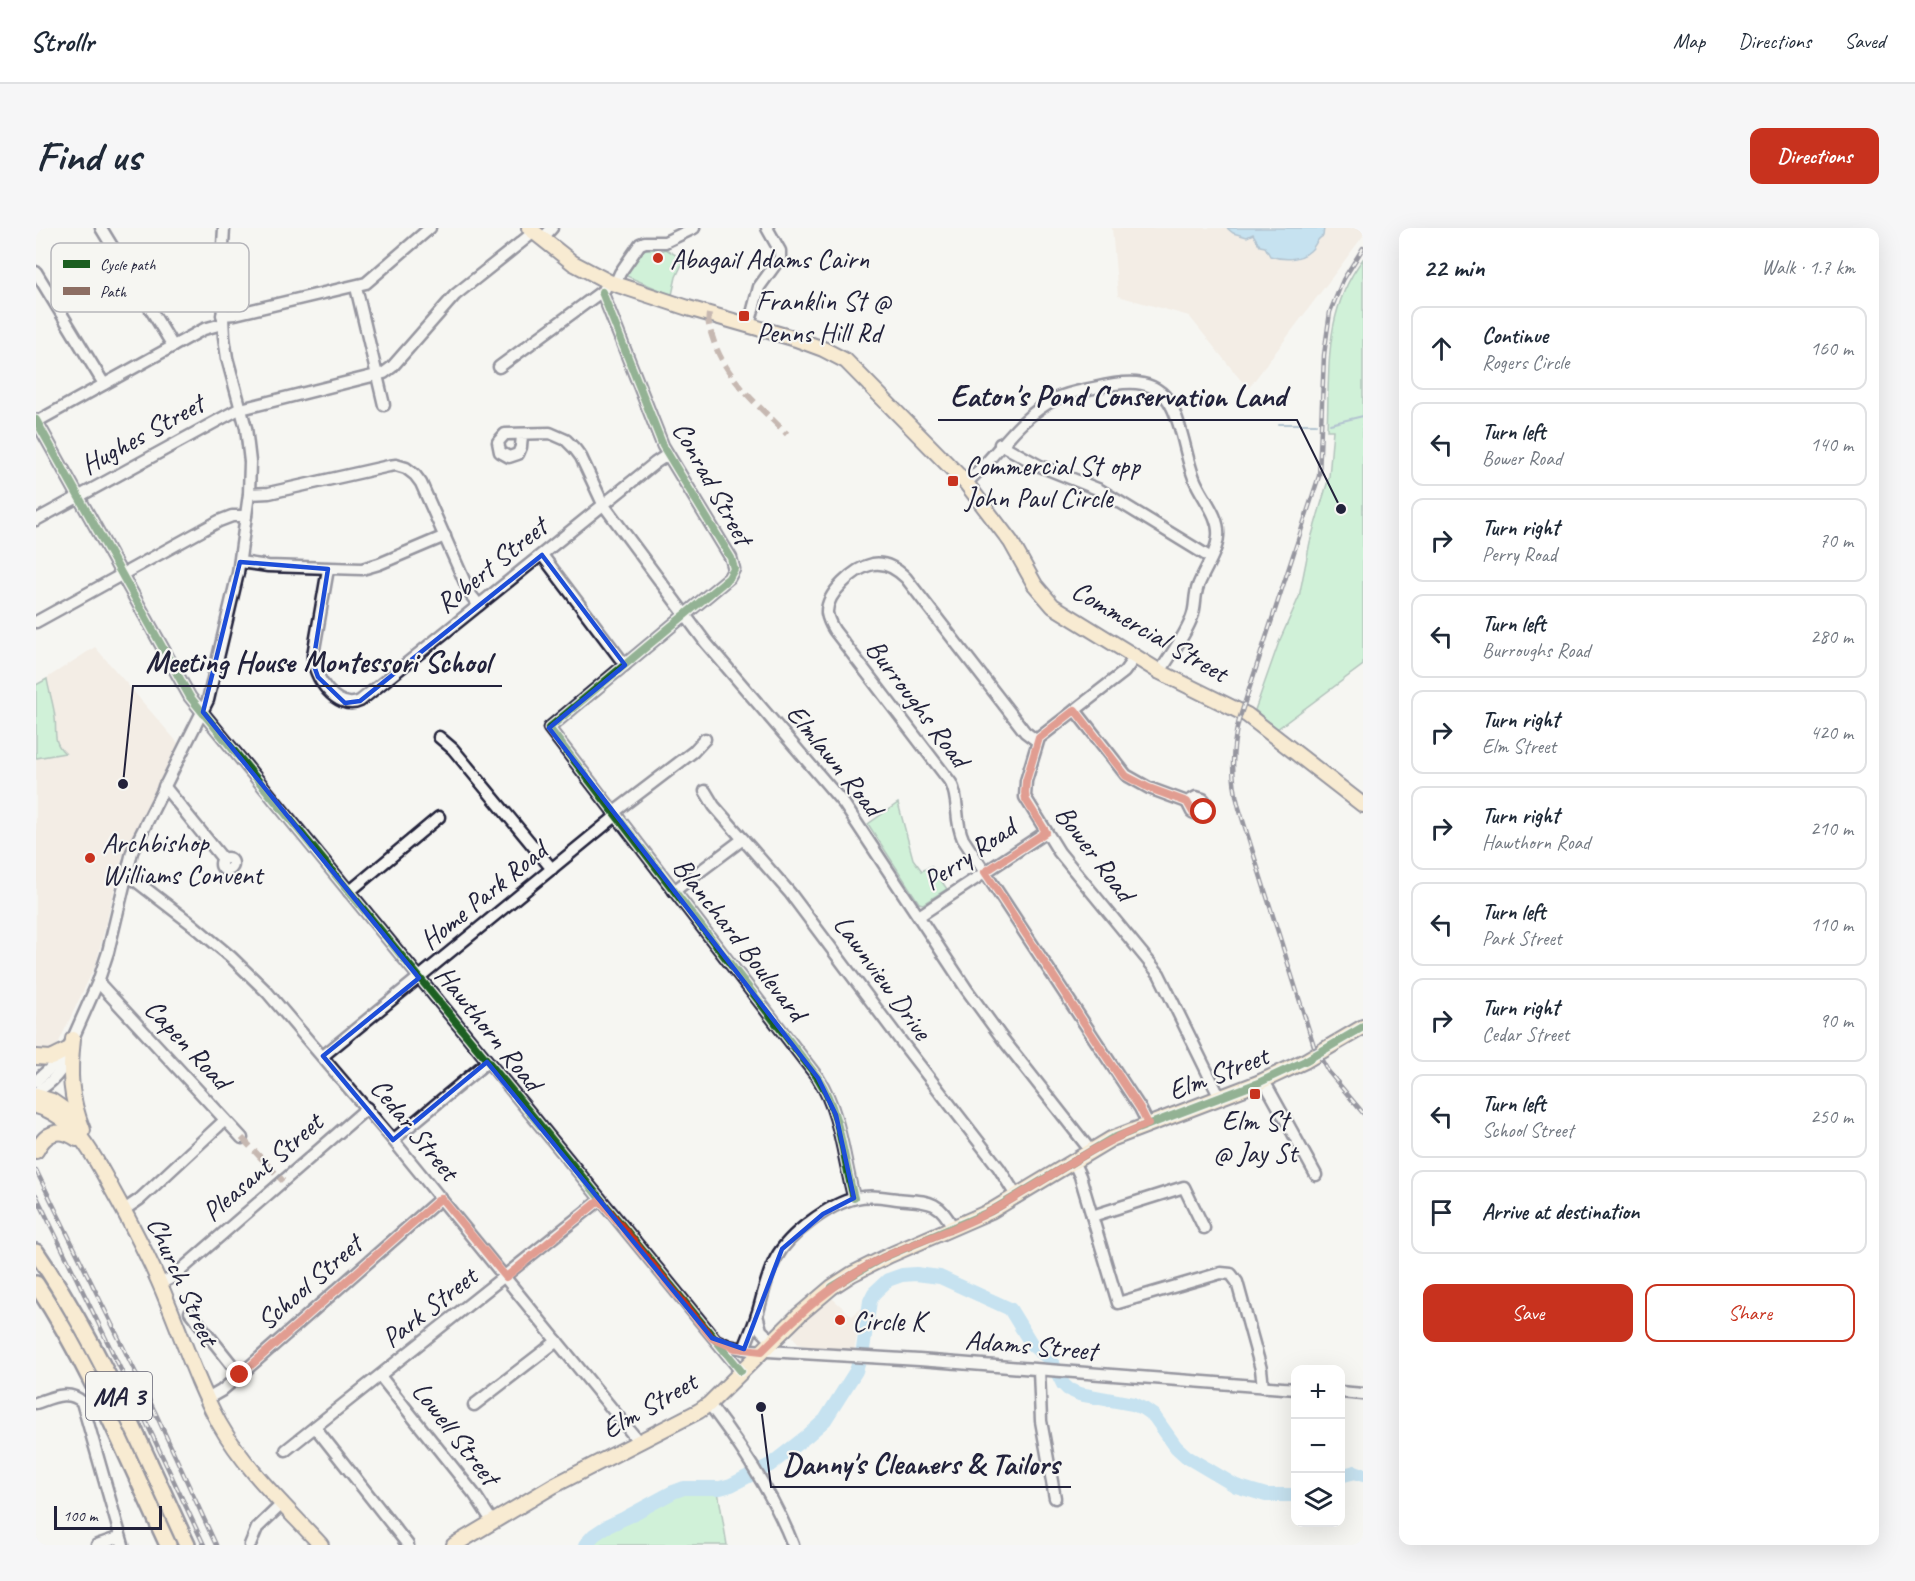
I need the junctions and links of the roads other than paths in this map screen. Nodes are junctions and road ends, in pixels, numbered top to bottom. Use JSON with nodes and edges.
{"nodes":[{"id":1,"x":101,"y":228,"type":"edge"},
{"id":2,"x":224,"y":228,"type":"edge"},
{"id":3,"x":430,"y":228,"type":"edge"},
{"id":4,"x":552,"y":228,"type":"edge"},
{"id":5,"x":694,"y":228,"type":"edge"},
{"id":6,"x":767,"y":228,"type":"edge"},
{"id":7,"x":535,"y":233,"type":"edge"},
{"id":8,"x":110,"y":243,"type":"edge"},
{"id":9,"x":223,"y":243,"type":"edge"},
{"id":10,"x":36,"y":272,"type":"edge"},
{"id":11,"x":608,"y":286,"type":"junction"},
{"id":12,"x":356,"y":287,"type":"junction"},
{"id":13,"x":51,"y":297,"type":"edge"},
{"id":14,"x":60,"y":312,"type":"edge"},
{"id":15,"x":152,"y":312,"type":"edge"},
{"id":16,"x":222,"y":312,"type":"edge"},
{"id":17,"x":222,"y":320,"type":"junction"},
{"id":18,"x":749,"y":326,"type":"junction"},
{"id":19,"x":173,"y":346,"type":"junction"},
{"id":20,"x":499,"y":367,"type":"dead end"},
{"id":21,"x":377,"y":376,"type":"junction"},
{"id":22,"x":104,"y":384,"type":"junction"},
{"id":23,"x":384,"y":405,"type":"dead end"},
{"id":24,"x":241,"y":409,"type":"junction"},
{"id":25,"x":36,"y":421,"type":"edge"},
{"id":26,"x":522,"y":435,"type":"dead end"},
{"id":27,"x":1000,"y":444,"type":"junction"},
{"id":28,"x":667,"y":454,"type":"junction"},
{"id":29,"x":966,"y":483,"type":"junction"},
{"id":30,"x":249,"y":494,"type":"junction"},
{"id":31,"x":79,"y":497,"type":"junction"},
{"id":32,"x":603,"y":504,"type":"junction"},
{"id":33,"x":246,"y":516,"type":"junction"},
{"id":34,"x":36,"y":520,"type":"edge"},
{"id":35,"x":445,"y":536,"type":"junction"},
{"id":36,"x":542,"y":555,"type":"junction"},
{"id":37,"x":1211,"y":558,"type":"junction"},
{"id":38,"x":240,"y":562,"type":"junction"},
{"id":39,"x":328,"y":569,"type":"junction"},
{"id":40,"x":122,"y":575,"type":"junction"},
{"id":41,"x":479,"y":605,"type":"junction"},
{"id":42,"x":684,"y":614,"type":"junction"},
{"id":43,"x":36,"y":622,"type":"edge"},
{"id":44,"x":1135,"y":657,"type":"junction"},
{"id":45,"x":625,"y":665,"type":"junction"},
{"id":46,"x":1160,"y":672,"type":"junction"},
{"id":47,"x":1075,"y":710,"type":"junction"},
{"id":48,"x":203,"y":712,"type":"junction"},
{"id":49,"x":549,"y":728,"type":"joint"},
{"id":50,"x":439,"y":737,"type":"dead end"},
{"id":51,"x":705,"y":739,"type":"dead end"},
{"id":52,"x":1037,"y":741,"type":"junction"},
{"id":53,"x":164,"y":786,"type":"junction"},
{"id":54,"x":705,"y":791,"type":"dead end"},
{"id":55,"x":1187,"y":802,"type":"dead end"},
{"id":56,"x":1363,"y":805,"type":"edge"},
{"id":57,"x":615,"y":814,"type":"junction"},
{"id":58,"x":439,"y":817,"type":"dead end"},
{"id":59,"x":1046,"y":832,"type":"junction"},
{"id":60,"x":743,"y":839,"type":"junction"},
{"id":61,"x":223,"y":859,"type":"dead end"},
{"id":62,"x":552,"y":869,"type":"junction"},
{"id":63,"x":985,"y":872,"type":"junction"},
{"id":64,"x":125,"y":876,"type":"junction"},
{"id":65,"x":674,"y":891,"type":"junction"},
{"id":66,"x":349,"y":892,"type":"junction"},
{"id":67,"x":919,"y":916,"type":"junction"},
{"id":68,"x":419,"y":978,"type":"junction"},
{"id":69,"x":98,"y":982,"type":"junction"},
{"id":70,"x":1363,"y":1027,"type":"edge"},
{"id":71,"x":70,"y":1045,"type":"junction"},
{"id":72,"x":36,"y":1056,"type":"edge"},
{"id":73,"x":323,"y":1056,"type":"junction"},
{"id":74,"x":487,"y":1062,"type":"junction"},
{"id":75,"x":36,"y":1081,"type":"edge"},
{"id":76,"x":1264,"y":1081,"type":"junction"},
{"id":77,"x":36,"y":1094,"type":"edge"},
{"id":78,"x":1220,"y":1098,"type":"junction"},
{"id":79,"x":36,"y":1106,"type":"edge"},
{"id":80,"x":367,"y":1108,"type":"junction"},
{"id":81,"x":225,"y":1120,"type":"junction"},
{"id":82,"x":1148,"y":1124,"type":"junction"},
{"id":83,"x":83,"y":1130,"type":"junction"},
{"id":84,"x":242,"y":1138,"type":"dead end"},
{"id":85,"x":393,"y":1140,"type":"junction"},
{"id":86,"x":89,"y":1148,"type":"junction"},
{"id":87,"x":1090,"y":1150,"type":"junction"},
{"id":88,"x":36,"y":1151,"type":"edge"},
{"id":89,"x":1073,"y":1161,"type":"junction"},
{"id":90,"x":1316,"y":1175,"type":"dead end"},
{"id":91,"x":1017,"y":1197,"type":"junction"},
{"id":92,"x":441,"y":1198,"type":"junction"},
{"id":93,"x":854,"y":1198,"type":"junction"},
{"id":94,"x":600,"y":1200,"type":"junction"},
{"id":95,"x":124,"y":1210,"type":"junction"},
{"id":96,"x":1092,"y":1216,"type":"junction"},
{"id":97,"x":953,"y":1228,"type":"junction"},
{"id":98,"x":1204,"y":1228,"type":"dead end"},
{"id":99,"x":36,"y":1252,"type":"edge"},
{"id":100,"x":506,"y":1277,"type":"junction"},
{"id":101,"x":36,"y":1284,"type":"edge"},
{"id":102,"x":160,"y":1284,"type":"junction"},
{"id":103,"x":190,"y":1312,"type":"dead end"},
{"id":104,"x":757,"y":1315,"type":"junction"},
{"id":105,"x":712,"y":1338,"type":"junction"},
{"id":106,"x":557,"y":1341,"type":"junction"},
{"id":107,"x":767,"y":1346,"type":"junction"},
{"id":108,"x":744,"y":1349,"type":"junction"},
{"id":109,"x":1044,"y":1370,"type":"junction"},
{"id":110,"x":741,"y":1371,"type":"junction"},
{"id":111,"x":240,"y":1375,"type":"junction"},
{"id":112,"x":380,"y":1376,"type":"junction"},
{"id":113,"x":1263,"y":1387,"type":"junction"},
{"id":114,"x":1291,"y":1389,"type":"edge"},
{"id":115,"x":1345,"y":1392,"type":"edge"},
{"id":116,"x":1363,"y":1394,"type":"edge"},
{"id":117,"x":207,"y":1400,"type":"junction"},
{"id":118,"x":36,"y":1403,"type":"edge"},
{"id":119,"x":709,"y":1404,"type":"junction"},
{"id":120,"x":474,"y":1405,"type":"dead end"},
{"id":121,"x":315,"y":1427,"type":"junction"},
{"id":122,"x":639,"y":1442,"type":"junction"},
{"id":123,"x":286,"y":1450,"type":"dead end"},
{"id":124,"x":1055,"y":1498,"type":"dead end"},
{"id":125,"x":283,"y":1503,"type":"junction"},
{"id":126,"x":492,"y":1521,"type":"junction"},
{"id":127,"x":121,"y":1541,"type":"edge"},
{"id":128,"x":97,"y":1545,"type":"edge"},
{"id":129,"x":168,"y":1545,"type":"edge"},
{"id":130,"x":187,"y":1545,"type":"edge"},
{"id":131,"x":250,"y":1545,"type":"edge"},
{"id":132,"x":321,"y":1545,"type":"edge"},
{"id":133,"x":408,"y":1545,"type":"edge"},
{"id":134,"x":454,"y":1545,"type":"edge"},
{"id":135,"x":792,"y":1545,"type":"edge"}],
"edges":[{"from":1,"to":8,"type":"street"},
{"from":2,"to":9,"type":"street"},
{"from":3,"to":12,"type":"street"},
{"from":4,"to":7,"type":"street"},
{"from":5,"to":11,"type":"street"},
{"from":6,"to":18,"type":"street"},
{"from":7,"to":11,"type":"main road","name":"Commercial Street"},
{"from":7,"to":21,"type":"street"},
{"from":10,"to":13,"type":"street"},
{"from":11,"to":18,"type":"main road","name":"Commercial Street"},
{"from":11,"to":20,"type":"street"},
{"from":11,"to":28,"type":"street","name":"Conrad Street"},
{"from":12,"to":17,"type":"street"},
{"from":12,"to":21,"type":"street"},
{"from":14,"to":22,"type":"street"},
{"from":15,"to":19,"type":"street"},
{"from":16,"to":17,"type":"street"},
{"from":17,"to":19,"type":"street"},
{"from":17,"to":24,"type":"street"},
{"from":18,"to":29,"type":"main road","name":"Commercial Street"},
{"from":19,"to":22,"type":"street"},
{"from":21,"to":23,"type":"street"},
{"from":21,"to":24,"type":"street","name":"Hughes Street"},
{"from":22,"to":25,"type":"street"},
{"from":24,"to":30,"type":"street"},
{"from":24,"to":31,"type":"street","name":"Hughes Street"},
{"from":25,"to":31,"type":"street","name":"Hawthorn Road"},
{"from":26,"to":32,"type":"street","name":"Elmlawn Road"},
{"from":27,"to":29,"type":"street"},
{"from":27,"to":37,"type":"street"},
{"from":27,"to":37,"type":"street"},
{"from":28,"to":32,"type":"street","name":"Robert Street"},
{"from":28,"to":42,"type":"street","name":"Conrad Street"},
{"from":29,"to":44,"type":"main road","name":"Commercial Street"},
{"from":30,"to":33,"type":"street"},
{"from":30,"to":35,"type":"street"},
{"from":31,"to":34,"type":"street","name":"Hughes Street"},
{"from":31,"to":40,"type":"street","name":"Hawthorn Road"},
{"from":32,"to":36,"type":"street","name":"Robert Street"},
{"from":32,"to":42,"type":"street","name":"Elmlawn Road"},
{"from":33,"to":38,"type":"street"},
{"from":33,"to":40,"type":"street"},
{"from":35,"to":39,"type":"street"},
{"from":35,"to":41,"type":"street"},
{"from":36,"to":41,"type":"street","name":"Robert Street"},
{"from":36,"to":45,"type":"street"},
{"from":37,"to":46,"type":"street"},
{"from":38,"to":39,"type":"street"},
{"from":38,"to":48,"type":"street"},
{"from":39,"to":41,"type":"street","name":"Robert Street"},
{"from":40,"to":43,"type":"street"},
{"from":40,"to":48,"type":"street","name":"Hawthorn Road"},
{"from":42,"to":45,"type":"street","name":"Conrad Street"},
{"from":42,"to":67,"type":"street","name":"Elmlawn Road"},
{"from":44,"to":46,"type":"main road","name":"Commercial Street"},
{"from":44,"to":47,"type":"street"},
{"from":45,"to":49,"type":"street","name":"Conrad Street"},
{"from":46,"to":56,"type":"main road","name":"Commercial Street"},
{"from":47,"to":52,"type":"street"},
{"from":47,"to":55,"type":"street"},
{"from":48,"to":53,"type":"street"},
{"from":48,"to":66,"type":"street","name":"Hawthorn Road"},
{"from":49,"to":57,"type":"street","name":"Blanchard Boulevard"},
{"from":50,"to":62,"type":"street"},
{"from":51,"to":57,"type":"street","name":"Home Park Road"},
{"from":52,"to":59,"type":"street","name":"Bower Road"},
{"from":52,"to":63,"type":"street","name":"Burroughs Road"},
{"from":53,"to":61,"type":"street"},
{"from":53,"to":64,"type":"street"},
{"from":54,"to":60,"type":"street","name":"Lawnview Drive"},
{"from":57,"to":62,"type":"street","name":"Home Park Road"},
{"from":57,"to":65,"type":"street","name":"Blanchard Boulevard"},
{"from":58,"to":66,"type":"street"},
{"from":59,"to":63,"type":"street","name":"Perry Road"},
{"from":59,"to":78,"type":"street","name":"Bower Road"},
{"from":60,"to":65,"type":"street"},
{"from":60,"to":91,"type":"street","name":"Lawnview Drive"},
{"from":62,"to":68,"type":"street","name":"Home Park Road"},
{"from":63,"to":67,"type":"street","name":"Perry Road"},
{"from":63,"to":82,"type":"street","name":"Burroughs Road"},
{"from":64,"to":69,"type":"street"},
{"from":64,"to":73,"type":"street","name":"Cedar Street"},
{"from":65,"to":93,"type":"street","name":"Blanchard Boulevard"},
{"from":66,"to":68,"type":"street","name":"Hawthorn Road"},
{"from":67,"to":87,"type":"street","name":"Elmlawn Road"},
{"from":68,"to":73,"type":"street","name":"Home Park Road"},
{"from":68,"to":74,"type":"street","name":"Hawthorn Road"},
{"from":69,"to":71,"type":"street"},
{"from":69,"to":81,"type":"street","name":"Capen Road"},
{"from":70,"to":76,"type":"main road","name":"Elm Street"},
{"from":71,"to":72,"type":"main road"},
{"from":71,"to":75,"type":"street"},
{"from":71,"to":77,"type":"street"},
{"from":71,"to":83,"type":"main road"},
{"from":73,"to":80,"type":"street","name":"Cedar Street"},
{"from":74,"to":85,"type":"street"},
{"from":74,"to":94,"type":"street","name":"Hawthorn Road"},
{"from":76,"to":78,"type":"main road","name":"Elm Street"},
{"from":76,"to":90,"type":"street"},
{"from":77,"to":83,"type":"main road","name":"Church Street"},
{"from":78,"to":82,"type":"main road","name":"Elm Street"},
{"from":79,"to":86,"type":"main road","name":"Church Street"},
{"from":80,"to":85,"type":"street","name":"Cedar Street"},
{"from":80,"to":102,"type":"street","name":"Pleasant Street"},
{"from":81,"to":84,"type":"street","name":"Capen Road"},
{"from":81,"to":95,"type":"street"},
{"from":82,"to":87,"type":"main road","name":"Elm Street"},
{"from":83,"to":86,"type":"main road","name":"Church Street"},
{"from":85,"to":92,"type":"street","name":"Cedar Street"},
{"from":86,"to":88,"type":"main road"},
{"from":86,"to":95,"type":"main road","name":"Church Street"},
{"from":87,"to":89,"type":"main road","name":"Elm Street"},
{"from":89,"to":91,"type":"main road","name":"Elm Street"},
{"from":89,"to":96,"type":"street"},
{"from":91,"to":97,"type":"main road","name":"Elm Street"},
{"from":92,"to":100,"type":"street","name":"Cedar Street"},
{"from":92,"to":111,"type":"street","name":"School Street"},
{"from":93,"to":97,"type":"street"},
{"from":93,"to":104,"type":"street"},
{"from":94,"to":100,"type":"street","name":"Park Street"},
{"from":94,"to":105,"type":"street","name":"Hawthorn Road"},
{"from":95,"to":102,"type":"main road","name":"Church Street"},
{"from":96,"to":98,"type":"street"},
{"from":96,"to":113,"type":"street"},
{"from":97,"to":107,"type":"main road","name":"Elm Street"},
{"from":99,"to":130,"type":"highway","number":"MA 3"},
{"from":100,"to":106,"type":"street","name":"Cedar Street"},
{"from":100,"to":112,"type":"street","name":"Park Street"},
{"from":101,"to":129,"type":"highway","number":"MA 3"},
{"from":102,"to":117,"type":"main road","name":"Church Street"},
{"from":103,"to":111,"type":"street"},
{"from":104,"to":107,"type":"street"},
{"from":104,"to":108,"type":"street"},
{"from":105,"to":108,"type":"street"},
{"from":105,"to":110,"type":"street","name":"Hawthorn Road"},
{"from":106,"to":120,"type":"street"},
{"from":106,"to":122,"type":"street","name":"Cedar Street"},
{"from":107,"to":108,"type":"street"},
{"from":107,"to":109,"type":"street","name":"Adams Street"},
{"from":107,"to":110,"type":"main road","name":"Elm Street"},
{"from":109,"to":113,"type":"street","name":"Adams Street"},
{"from":109,"to":124,"type":"street"},
{"from":110,"to":119,"type":"main road","name":"Elm Street"},
{"from":111,"to":117,"type":"street","name":"School Street"},
{"from":112,"to":121,"type":"street","name":"Park Street"},
{"from":112,"to":126,"type":"street","name":"Lowell Street"},
{"from":113,"to":114,"type":"street","name":"Adams Street"},
{"from":115,"to":116,"type":"street"},
{"from":117,"to":125,"type":"main road","name":"Church Street"},
{"from":118,"to":127,"type":"street"},
{"from":119,"to":122,"type":"main road","name":"Elm Street"},
{"from":119,"to":135,"type":"street"},
{"from":121,"to":123,"type":"street","name":"Park Street"},
{"from":121,"to":133,"type":"street"},
{"from":122,"to":126,"type":"main road","name":"Elm Street"},
{"from":125,"to":131,"type":"street"},
{"from":125,"to":132,"type":"main road","name":"Church Street"},
{"from":126,"to":134,"type":"main road","name":"Elm Street"},
{"from":127,"to":128,"type":"street"}]}
